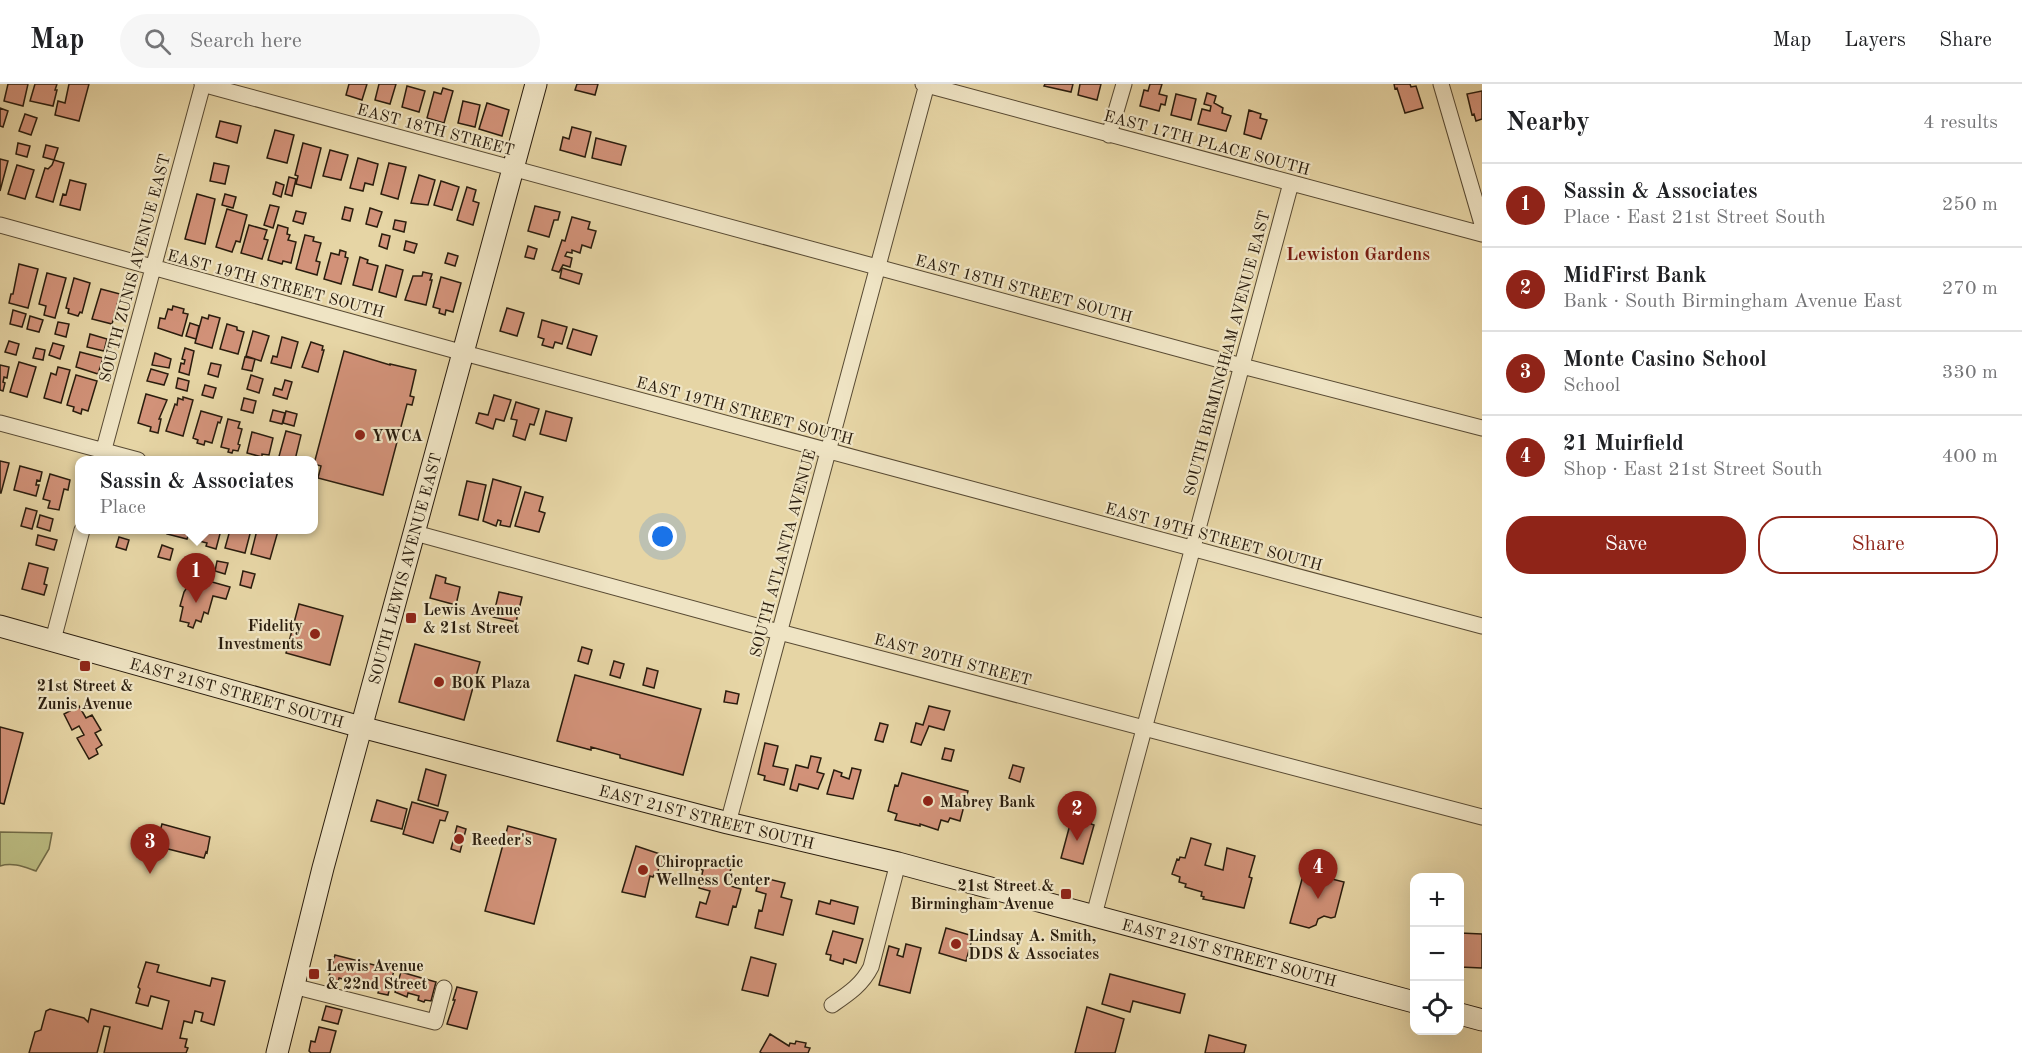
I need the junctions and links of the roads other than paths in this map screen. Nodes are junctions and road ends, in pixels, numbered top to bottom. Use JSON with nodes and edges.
{"nodes":[{"id":1,"x":202,"y":84,"type":"edge"},
{"id":2,"x":536,"y":84,"type":"edge"},
{"id":3,"x":926,"y":84,"type":"edge"},
{"id":4,"x":1124,"y":84,"type":"edge"},
{"id":5,"x":1441,"y":84,"type":"edge"},
{"id":6,"x":1110,"y":135,"type":"junction"},
{"id":7,"x":514,"y":169,"type":"junction"},
{"id":8,"x":557,"y":180,"type":"joint"},
{"id":9,"x":1291,"y":183,"type":"junction"},
{"id":10,"x":1482,"y":224,"type":"edge"},
{"id":11,"x":0,"y":225,"type":"edge"},
{"id":12,"x":1482,"y":234,"type":"edge"},
{"id":13,"x":878,"y":267,"type":"junction"},
{"id":14,"x":153,"y":268,"type":"junction"},
{"id":15,"x":464,"y":353,"type":"junction"},
{"id":16,"x":1242,"y":366,"type":"junction"},
{"id":17,"x":0,"y":423,"type":"edge"},
{"id":18,"x":1482,"y":428,"type":"edge"},
{"id":19,"x":828,"y":452,"type":"junction"},
{"id":20,"x":103,"y":456,"type":"edge"},
{"id":21,"x":415,"y":533,"type":"junction"},
{"id":22,"x":81,"y":534,"type":"edge"},
{"id":23,"x":1192,"y":550,"type":"junction"},
{"id":24,"x":0,"y":626,"type":"edge"},
{"id":25,"x":1482,"y":626,"type":"edge"},
{"id":26,"x":779,"y":632,"type":"junction"},
{"id":27,"x":53,"y":640,"type":"junction"},
{"id":28,"x":361,"y":727,"type":"junction"},
{"id":29,"x":1144,"y":728,"type":"junction"},
{"id":30,"x":1482,"y":817,"type":"edge"},
{"id":31,"x":728,"y":823,"type":"junction"},
{"id":32,"x":898,"y":863,"type":"junction"},
{"id":33,"x":1094,"y":915,"type":"junction"},
{"id":34,"x":293,"y":986,"type":"junction"},
{"id":35,"x":444,"y":988,"type":"dead end"},
{"id":36,"x":1410,"y":1001,"type":"edge"},
{"id":37,"x":832,"y":1005,"type":"dead end"},
{"id":38,"x":1464,"y":1015,"type":"edge"},
{"id":39,"x":1482,"y":1020,"type":"edge"},
{"id":40,"x":277,"y":1053,"type":"edge"}],
"edges":[{"from":1,"to":7,"type":"street","name":"EAST 18TH STREET"},
{"from":1,"to":14,"type":"street","name":"SOUTH ZUNIS AVENUE EAST"},
{"from":2,"to":7,"type":"main road","name":"SOUTH LEWIS AVENUE EAST"},
{"from":3,"to":6,"type":"street","name":"EAST 17TH PLACE SOUTH"},
{"from":3,"to":13,"type":"street","name":"SOUTH ATLANTA AVENUE"},
{"from":4,"to":6,"type":"street"},
{"from":5,"to":10,"type":"street"},
{"from":6,"to":9,"type":"street","name":"EAST 17TH PLACE SOUTH"},
{"from":7,"to":8,"type":"street","name":"EAST 18TH STREET"},
{"from":7,"to":15,"type":"main road","name":"SOUTH LEWIS AVENUE EAST"},
{"from":8,"to":13,"type":"street","name":"EAST 18TH STREET SOUTH"},
{"from":9,"to":12,"type":"street","name":"EAST 17TH PLACE SOUTH"},
{"from":9,"to":16,"type":"street","name":"SOUTH BIRMINGHAM AVENUE EAST"},
{"from":11,"to":14,"type":"street","name":"EAST 19TH STREET SOUTH"},
{"from":13,"to":16,"type":"street","name":"EAST 18TH STREET SOUTH"},
{"from":13,"to":19,"type":"street","name":"SOUTH ATLANTA AVENUE"},
{"from":14,"to":15,"type":"street","name":"EAST 19TH STREET SOUTH"},
{"from":14,"to":20,"type":"street","name":"SOUTH ZUNIS AVENUE EAST"},
{"from":15,"to":19,"type":"street","name":"EAST 19TH STREET SOUTH"},
{"from":15,"to":21,"type":"main road","name":"SOUTH LEWIS AVENUE EAST"},
{"from":16,"to":18,"type":"street","name":"EAST 18TH STREET SOUTH"},
{"from":16,"to":23,"type":"street","name":"SOUTH BIRMINGHAM AVENUE EAST"},
{"from":17,"to":20,"type":"street"},
{"from":19,"to":23,"type":"street","name":"EAST 19TH STREET SOUTH"},
{"from":19,"to":26,"type":"street","name":"SOUTH ATLANTA AVENUE"},
{"from":21,"to":26,"type":"street","name":"EAST 20TH STREET"},
{"from":21,"to":28,"type":"main road","name":"SOUTH LEWIS AVENUE EAST"},
{"from":22,"to":27,"type":"street"},
{"from":23,"to":25,"type":"street","name":"EAST 19TH STREET SOUTH"},
{"from":23,"to":29,"type":"street","name":"SOUTH BIRMINGHAM AVENUE EAST"},
{"from":24,"to":27,"type":"main road","name":"EAST 21ST STREET SOUTH"},
{"from":26,"to":29,"type":"street","name":"EAST 20TH STREET"},
{"from":26,"to":31,"type":"street","name":"SOUTH ATLANTA AVENUE"},
{"from":27,"to":28,"type":"main road","name":"EAST 21ST STREET SOUTH"},
{"from":28,"to":31,"type":"main road","name":"EAST 21ST STREET SOUTH"},
{"from":28,"to":34,"type":"main road","name":"SOUTH LEWIS AVENUE EAST"},
{"from":29,"to":30,"type":"street","name":"EAST 20TH STREET"},
{"from":29,"to":33,"type":"street","name":"SOUTH BIRMINGHAM AVENUE EAST"},
{"from":31,"to":32,"type":"main road","name":"EAST 21ST STREET SOUTH"},
{"from":32,"to":33,"type":"main road","name":"EAST 21ST STREET SOUTH"},
{"from":32,"to":37,"type":"street"},
{"from":33,"to":36,"type":"main road","name":"EAST 21ST STREET SOUTH"},
{"from":34,"to":35,"type":"street"},
{"from":34,"to":40,"type":"main road","name":"SOUTH LEWIS AVENUE EAST"},
{"from":38,"to":39,"type":"main road"}]}
